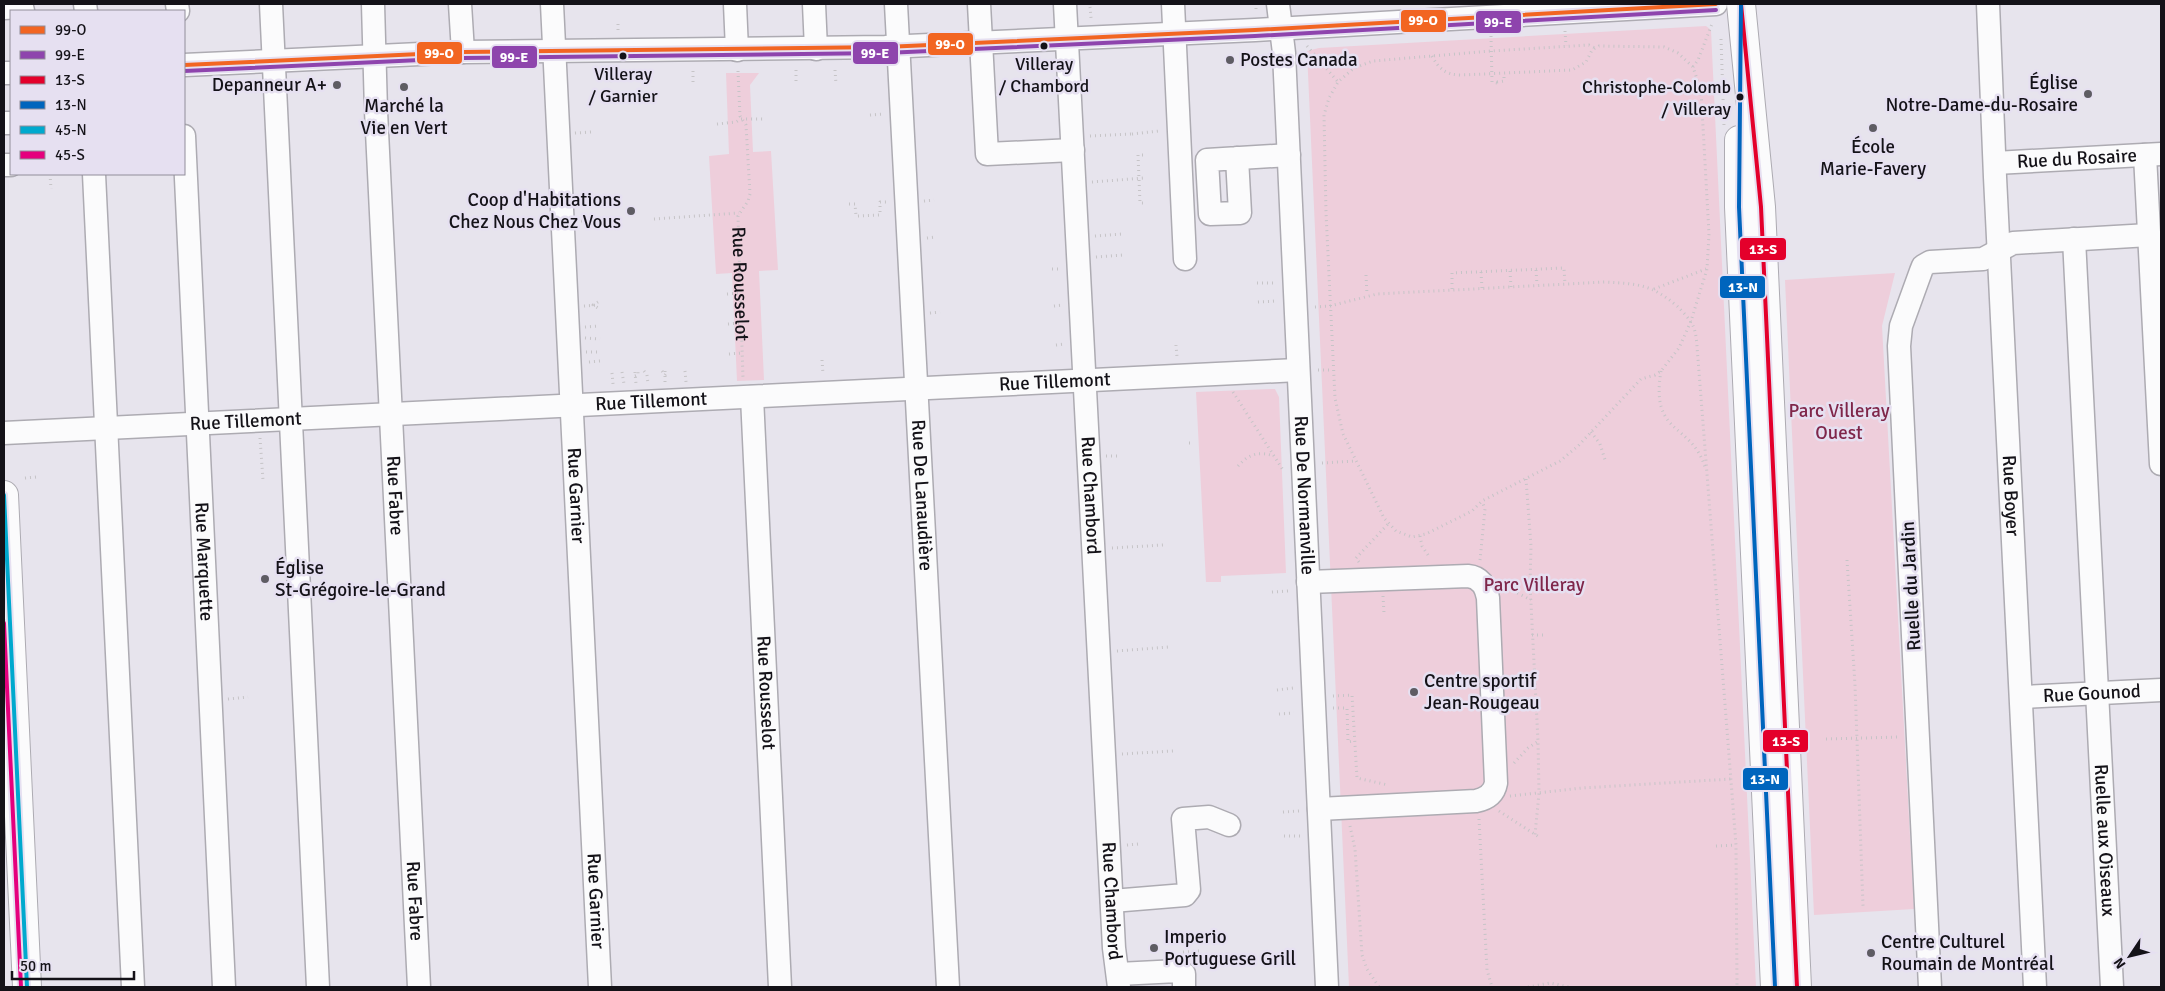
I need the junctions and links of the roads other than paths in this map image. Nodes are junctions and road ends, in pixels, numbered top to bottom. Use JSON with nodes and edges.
{"nodes":[{"id":1,"x":271,"y":4,"type":"edge"},
{"id":2,"x":373,"y":4,"type":"edge"},
{"id":3,"x":460,"y":4,"type":"edge"},
{"id":4,"x":552,"y":4,"type":"edge"},
{"id":5,"x":735,"y":4,"type":"edge"},
{"id":6,"x":814,"y":4,"type":"edge"},
{"id":7,"x":896,"y":4,"type":"edge"},
{"id":8,"x":979,"y":4,"type":"edge"},
{"id":9,"x":1065,"y":4,"type":"edge"},
{"id":10,"x":1173,"y":4,"type":"edge"},
{"id":11,"x":1278,"y":4,"type":"edge"},
{"id":12,"x":1741,"y":4,"type":"edge"},
{"id":13,"x":1988,"y":4,"type":"edge"},
{"id":14,"x":1605,"y":7,"type":"edge"},
{"id":15,"x":1384,"y":13,"type":"edge"},
{"id":16,"x":1714,"y":14,"type":"edge"},
{"id":17,"x":1493,"y":19,"type":"edge"},
{"id":18,"x":1281,"y":28,"type":"junction"},
{"id":19,"x":1174,"y":33,"type":"junction"},
{"id":20,"x":1067,"y":39,"type":"junction"},
{"id":21,"x":982,"y":43,"type":"junction"},
{"id":22,"x":898,"y":47,"type":"junction"},
{"id":23,"x":816,"y":49,"type":"junction"},
{"id":24,"x":554,"y":51,"type":"junction"},
{"id":25,"x":462,"y":52,"type":"junction"},
{"id":26,"x":374,"y":56,"type":"junction"},
{"id":27,"x":273,"y":61,"type":"junction"},
{"id":28,"x":738,"y":61,"type":"junction"},
{"id":29,"x":185,"y":65,"type":"edge"},
{"id":30,"x":1080,"y":143,"type":"junction"},
{"id":31,"x":1289,"y":155,"type":"junction"},
{"id":32,"x":2153,"y":155,"type":"edge"},
{"id":33,"x":185,"y":158,"type":"edge"},
{"id":34,"x":1237,"y":158,"type":"dead end"},
{"id":35,"x":1994,"y":163,"type":"junction"},
{"id":36,"x":94,"y":175,"type":"edge"},
{"id":37,"x":2148,"y":235,"type":"junction"},
{"id":38,"x":2074,"y":239,"type":"junction"},
{"id":39,"x":1998,"y":251,"type":"junction"},
{"id":40,"x":1185,"y":259,"type":"dead end"},
{"id":41,"x":2156,"y":287,"type":"edge"},
{"id":42,"x":1308,"y":370,"type":"junction"},
{"id":43,"x":1086,"y":380,"type":"junction"},
{"id":44,"x":916,"y":389,"type":"junction"},
{"id":45,"x":747,"y":390,"type":"junction"},
{"id":46,"x":573,"y":405,"type":"junction"},
{"id":47,"x":390,"y":414,"type":"junction"},
{"id":48,"x":291,"y":420,"type":"junction"},
{"id":49,"x":197,"y":424,"type":"junction"},
{"id":50,"x":106,"y":428,"type":"junction"},
{"id":51,"x":4,"y":433,"type":"edge"},
{"id":52,"x":2161,"y":464,"type":"edge"},
{"id":53,"x":4,"y":495,"type":"edge"},
{"id":54,"x":1298,"y":587,"type":"junction"},
{"id":55,"x":2161,"y":690,"type":"edge"},
{"id":56,"x":2098,"y":693,"type":"junction"},
{"id":57,"x":2022,"y":697,"type":"junction"},
{"id":58,"x":10,"y":763,"type":"edge"},
{"id":59,"x":1312,"y":813,"type":"junction"},
{"id":60,"x":1229,"y":825,"type":"dead end"},
{"id":61,"x":1112,"y":900,"type":"junction"},
{"id":62,"x":1118,"y":981,"type":"edge"},
{"id":63,"x":27,"y":987,"type":"edge"},
{"id":64,"x":133,"y":987,"type":"edge"},
{"id":65,"x":224,"y":987,"type":"edge"},
{"id":66,"x":318,"y":987,"type":"edge"},
{"id":67,"x":419,"y":987,"type":"edge"},
{"id":68,"x":600,"y":987,"type":"edge"},
{"id":69,"x":780,"y":987,"type":"edge"},
{"id":70,"x":948,"y":987,"type":"edge"},
{"id":71,"x":1184,"y":987,"type":"edge"},
{"id":72,"x":1327,"y":987,"type":"edge"},
{"id":73,"x":1775,"y":987,"type":"edge"},
{"id":74,"x":1797,"y":987,"type":"edge"},
{"id":75,"x":1930,"y":987,"type":"edge"},
{"id":76,"x":2035,"y":987,"type":"edge"},
{"id":77,"x":2112,"y":987,"type":"edge"}],
"edges":[{"from":1,"to":27,"type":"street"},
{"from":2,"to":26,"type":"street","name":"Rue Fabre"},
{"from":3,"to":25,"type":"street"},
{"from":4,"to":24,"type":"street","name":"Rue Garnier"},
{"from":5,"to":28,"type":"street"},
{"from":6,"to":23,"type":"street"},
{"from":7,"to":22,"type":"street","name":"Rue De Lanaudière"},
{"from":8,"to":21,"type":"street"},
{"from":9,"to":20,"type":"street","name":"Rue Chambord"},
{"from":10,"to":19,"type":"street"},
{"from":11,"to":18,"type":"street","name":"Rue De Normanville"},
{"from":12,"to":73,"type":"main road"},
{"from":12,"to":74,"type":"main road"},
{"from":13,"to":35,"type":"street","name":"Rue Boyer"},
{"from":14,"to":16,"type":"street"},
{"from":14,"to":17,"type":"street"},
{"from":15,"to":17,"type":"street"},
{"from":15,"to":18,"type":"street"},
{"from":18,"to":19,"type":"street"},
{"from":18,"to":31,"type":"street","name":"Rue De Normanville"},
{"from":19,"to":20,"type":"street"},
{"from":19,"to":40,"type":"street"},
{"from":20,"to":21,"type":"street"},
{"from":20,"to":30,"type":"street","name":"Rue Chambord"},
{"from":21,"to":22,"type":"street"},
{"from":21,"to":30,"type":"street"},
{"from":22,"to":23,"type":"street"},
{"from":22,"to":44,"type":"street","name":"Rue De Lanaudière"},
{"from":23,"to":28,"type":"street"},
{"from":24,"to":25,"type":"street"},
{"from":24,"to":28,"type":"street"},
{"from":24,"to":46,"type":"street","name":"Rue Garnier"},
{"from":25,"to":26,"type":"street"},
{"from":26,"to":27,"type":"street"},
{"from":26,"to":47,"type":"street","name":"Rue Fabre"},
{"from":27,"to":29,"type":"street"},
{"from":27,"to":48,"type":"street"},
{"from":30,"to":43,"type":"street","name":"Rue Chambord"},
{"from":31,"to":34,"type":"street"},
{"from":31,"to":42,"type":"street","name":"Rue De Normanville"},
{"from":32,"to":35,"type":"street","name":"Rue du Rosaire"},
{"from":32,"to":37,"type":"street"},
{"from":33,"to":49,"type":"street","name":"Rue Marquette"},
{"from":35,"to":39,"type":"street","name":"Rue Boyer"},
{"from":36,"to":50,"type":"street"},
{"from":37,"to":38,"type":"street"},
{"from":37,"to":41,"type":"street"},
{"from":38,"to":39,"type":"street"},
{"from":38,"to":56,"type":"street","name":"Ruelle aux Oiseaux"},
{"from":39,"to":57,"type":"street","name":"Rue Boyer"},
{"from":39,"to":75,"type":"street","name":"Ruelle du Jardin"},
{"from":41,"to":52,"type":"street"},
{"from":42,"to":43,"type":"street","name":"Rue Tillemont"},
{"from":42,"to":54,"type":"street","name":"Rue De Normanville"},
{"from":43,"to":44,"type":"street","name":"Rue Tillemont"},
{"from":43,"to":61,"type":"street","name":"Rue Chambord"},
{"from":44,"to":45,"type":"street","name":"Rue Tillemont"},
{"from":44,"to":70,"type":"street","name":"Rue De Lanaudière"},
{"from":45,"to":46,"type":"street","name":"Rue Tillemont"},
{"from":45,"to":69,"type":"street","name":"Rue Rousselot"},
{"from":46,"to":47,"type":"street","name":"Rue Tillemont"},
{"from":46,"to":68,"type":"street","name":"Rue Garnier"},
{"from":47,"to":48,"type":"street","name":"Rue Tillemont"},
{"from":47,"to":67,"type":"street","name":"Rue Fabre"},
{"from":48,"to":49,"type":"street","name":"Rue Tillemont"},
{"from":48,"to":66,"type":"street"},
{"from":49,"to":50,"type":"street","name":"Rue Tillemont"},
{"from":49,"to":65,"type":"street","name":"Rue Marquette"},
{"from":50,"to":51,"type":"street","name":"Rue Tillemont"},
{"from":50,"to":64,"type":"street"},
{"from":53,"to":58,"type":"main road"},
{"from":54,"to":59,"type":"street","name":"Rue De Normanville"},
{"from":54,"to":59,"type":"street"},
{"from":55,"to":56,"type":"street","name":"Rue Gounod"},
{"from":56,"to":57,"type":"street","name":"Rue Gounod"},
{"from":56,"to":77,"type":"street","name":"Ruelle aux Oiseaux"},
{"from":57,"to":76,"type":"street","name":"Rue Boyer"},
{"from":58,"to":63,"type":"main road"},
{"from":59,"to":72,"type":"street","name":"Rue De Normanville"},
{"from":60,"to":61,"type":"street"},
{"from":61,"to":62,"type":"street","name":"Rue Chambord"},
{"from":62,"to":71,"type":"street"}]}
